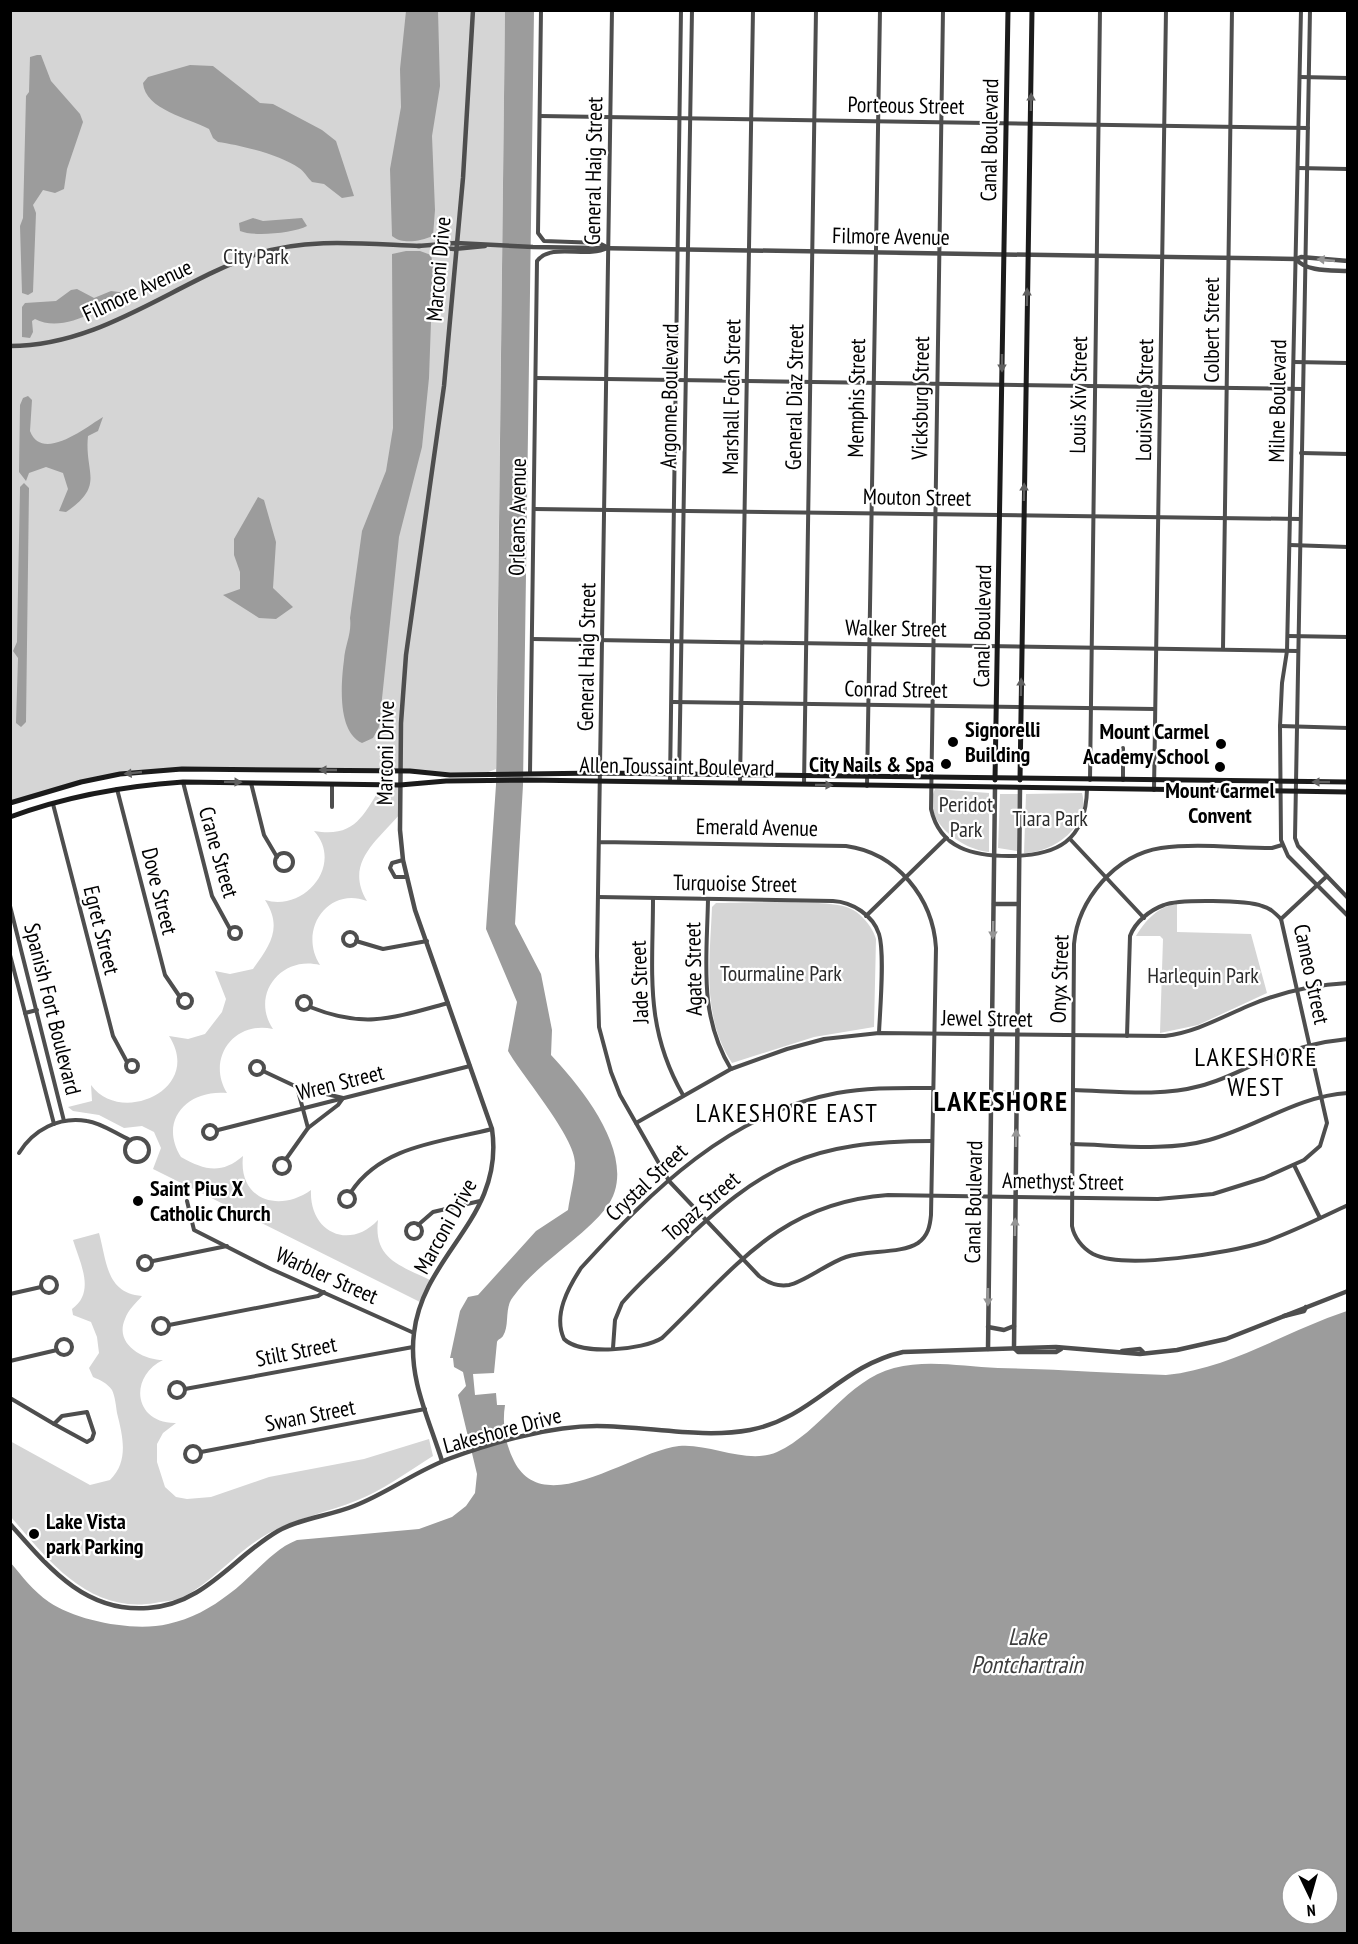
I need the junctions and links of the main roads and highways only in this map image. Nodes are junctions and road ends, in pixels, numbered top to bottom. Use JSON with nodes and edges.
{"nodes":[{"id":1,"x":1008,"y":10,"type":"edge"},
{"id":2,"x":1032,"y":10,"type":"edge"},
{"id":3,"x":214,"y":768,"type":"junction"},
{"id":4,"x":360,"y":771,"type":"junction"},
{"id":5,"x":555,"y":773,"type":"junction"},
{"id":6,"x":528,"y":775,"type":"junction"},
{"id":7,"x":491,"y":777,"type":"junction"},
{"id":8,"x":898,"y":777,"type":"junction"},
{"id":9,"x":969,"y":778,"type":"junction"},
{"id":10,"x":995,"y":778,"type":"junction"},
{"id":11,"x":1020,"y":778,"type":"junction"},
{"id":12,"x":1058,"y":779,"type":"junction"},
{"id":13,"x":555,"y":781,"type":"junction"},
{"id":14,"x":1127,"y":781,"type":"junction"},
{"id":15,"x":81,"y":782,"type":"junction"},
{"id":16,"x":215,"y":782,"type":"junction"},
{"id":17,"x":1347,"y":782,"type":"edge"},
{"id":18,"x":361,"y":784,"type":"junction"},
{"id":19,"x":898,"y":786,"type":"junction"},
{"id":20,"x":968,"y":787,"type":"junction"},
{"id":21,"x":995,"y":788,"type":"junction"},
{"id":22,"x":1020,"y":788,"type":"junction"},
{"id":23,"x":1057,"y":788,"type":"junction"},
{"id":24,"x":1130,"y":790,"type":"junction"},
{"id":25,"x":1347,"y":792,"type":"edge"},
{"id":26,"x":85,"y":795,"type":"junction"},
{"id":27,"x":10,"y":802,"type":"edge"},
{"id":28,"x":10,"y":817,"type":"edge"}],
"edges":[{"from":1,"to":10,"type":"main road","name":"Canal Boulevard","one_way":true},
{"from":11,"to":2,"type":"main road","name":"Canal Boulevard","one_way":true},
{"from":4,"to":3,"type":"main road","name":"Allen Toussaint Boulevard","one_way":true},
{"from":3,"to":15,"type":"main road","name":"Allen Toussaint Boulevard","one_way":true},
{"from":3,"to":16,"type":"main road"},
{"from":4,"to":7,"type":"main road","name":"Allen Toussaint Boulevard"},
{"from":4,"to":18,"type":"main road"},
{"from":5,"to":6,"type":"main road","name":"Allen Toussaint Boulevard"},
{"from":5,"to":8,"type":"main road","name":"Allen Toussaint Boulevard"},
{"from":5,"to":13,"type":"main road"},
{"from":6,"to":7,"type":"main road","name":"Allen Toussaint Boulevard"},
{"from":6,"to":13,"type":"main road","name":"Allen Toussaint Boulevard"},
{"from":7,"to":18,"type":"main road","name":"Allen Toussaint Boulevard"},
{"from":8,"to":9,"type":"main road","name":"Allen Toussaint Boulevard"},
{"from":8,"to":19,"type":"main road"},
{"from":9,"to":10,"type":"main road","name":"Allen Toussaint Boulevard"},
{"from":9,"to":20,"type":"main road"},
{"from":10,"to":11,"type":"main road","name":"Allen Toussaint Boulevard"},
{"from":10,"to":21,"type":"main road","name":"Canal Boulevard"},
{"from":11,"to":12,"type":"main road","name":"Allen Toussaint Boulevard"},
{"from":11,"to":22,"type":"main road","name":"Canal Boulevard"},
{"from":12,"to":14,"type":"main road","name":"Allen Toussaint Boulevard"},
{"from":12,"to":23,"type":"main road"},
{"from":13,"to":19,"type":"main road","name":"Allen Toussaint Boulevard","one_way":true},
{"from":17,"to":14,"type":"main road","name":"Allen Toussaint Boulevard","one_way":true},
{"from":14,"to":24,"type":"main road"},
{"from":15,"to":26,"type":"main road"},
{"from":15,"to":27,"type":"main road","name":"Allen Toussaint Boulevard"},
{"from":16,"to":18,"type":"main road","name":"Allen Toussaint Boulevard","one_way":true},
{"from":16,"to":26,"type":"main road","name":"Allen Toussaint Boulevard"},
{"from":19,"to":20,"type":"main road","name":"Allen Toussaint Boulevard"},
{"from":20,"to":21,"type":"main road","name":"Allen Toussaint Boulevard"},
{"from":21,"to":22,"type":"main road","name":"Allen Toussaint Boulevard"},
{"from":22,"to":23,"type":"main road","name":"Allen Toussaint Boulevard"},
{"from":23,"to":24,"type":"main road","name":"Allen Toussaint Boulevard"},
{"from":24,"to":25,"type":"main road","name":"Allen Toussaint Boulevard"},
{"from":26,"to":28,"type":"main road","name":"Allen Toussaint Boulevard"}]}
